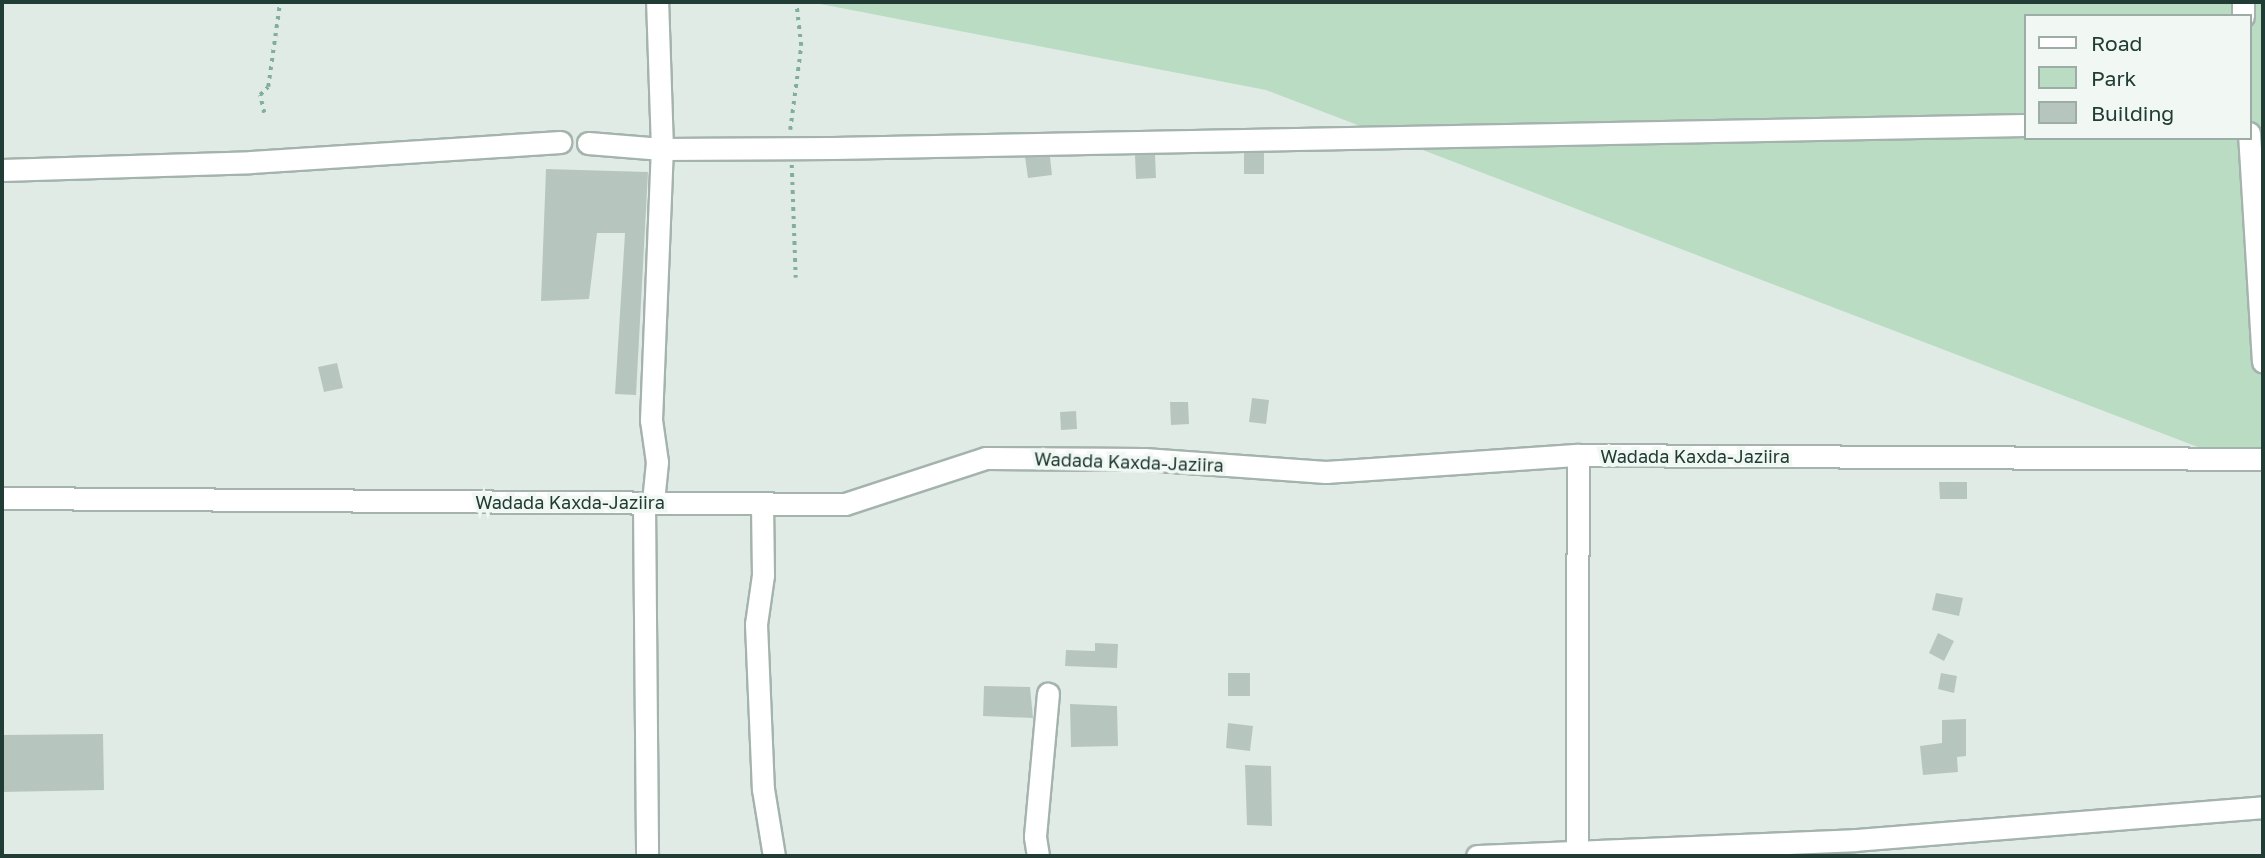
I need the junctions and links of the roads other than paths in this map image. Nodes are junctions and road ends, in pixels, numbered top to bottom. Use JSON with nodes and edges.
{"nodes":[{"id":1,"x":657,"y":2,"type":"edge"},
{"id":2,"x":2024,"y":125,"type":"edge"},
{"id":3,"x":2249,"y":140,"type":"edge"},
{"id":4,"x":560,"y":142,"type":"dead end"},
{"id":5,"x":588,"y":143,"type":"dead end"},
{"id":6,"x":662,"y":149,"type":"junction"},
{"id":7,"x":2,"y":170,"type":"edge"},
{"id":8,"x":2263,"y":362,"type":"edge"},
{"id":9,"x":1578,"y":455,"type":"junction"},
{"id":10,"x":2263,"y":459,"type":"edge"},
{"id":11,"x":2,"y":498,"type":"edge"},
{"id":12,"x":648,"y":503,"type":"junction"},
{"id":13,"x":762,"y":504,"type":"junction"},
{"id":14,"x":1048,"y":694,"type":"dead end"},
{"id":15,"x":2263,"y":807,"type":"edge"},
{"id":16,"x":1577,"y":854,"type":"edge"},
{"id":17,"x":647,"y":856,"type":"edge"},
{"id":18,"x":774,"y":856,"type":"edge"},
{"id":19,"x":1038,"y":856,"type":"edge"},
{"id":20,"x":1477,"y":856,"type":"edge"}],
"edges":[{"from":1,"to":6,"type":"street"},
{"from":2,"to":6,"type":"street"},
{"from":3,"to":8,"type":"street"},
{"from":4,"to":7,"type":"street"},
{"from":5,"to":6,"type":"street"},
{"from":6,"to":12,"type":"street"},
{"from":9,"to":10,"type":"street","name":"Wadada Kaxda-Jaziira"},
{"from":9,"to":13,"type":"street","name":"Wadada Kaxda-Jaziira"},
{"from":9,"to":16,"type":"street"},
{"from":11,"to":12,"type":"street","name":"Wadada Kaxda-Jaziira"},
{"from":12,"to":13,"type":"street","name":"Wadada Kaxda-Jaziira"},
{"from":12,"to":17,"type":"street"},
{"from":13,"to":18,"type":"street"},
{"from":14,"to":19,"type":"street"},
{"from":15,"to":16,"type":"street"},
{"from":16,"to":20,"type":"street"}]}
